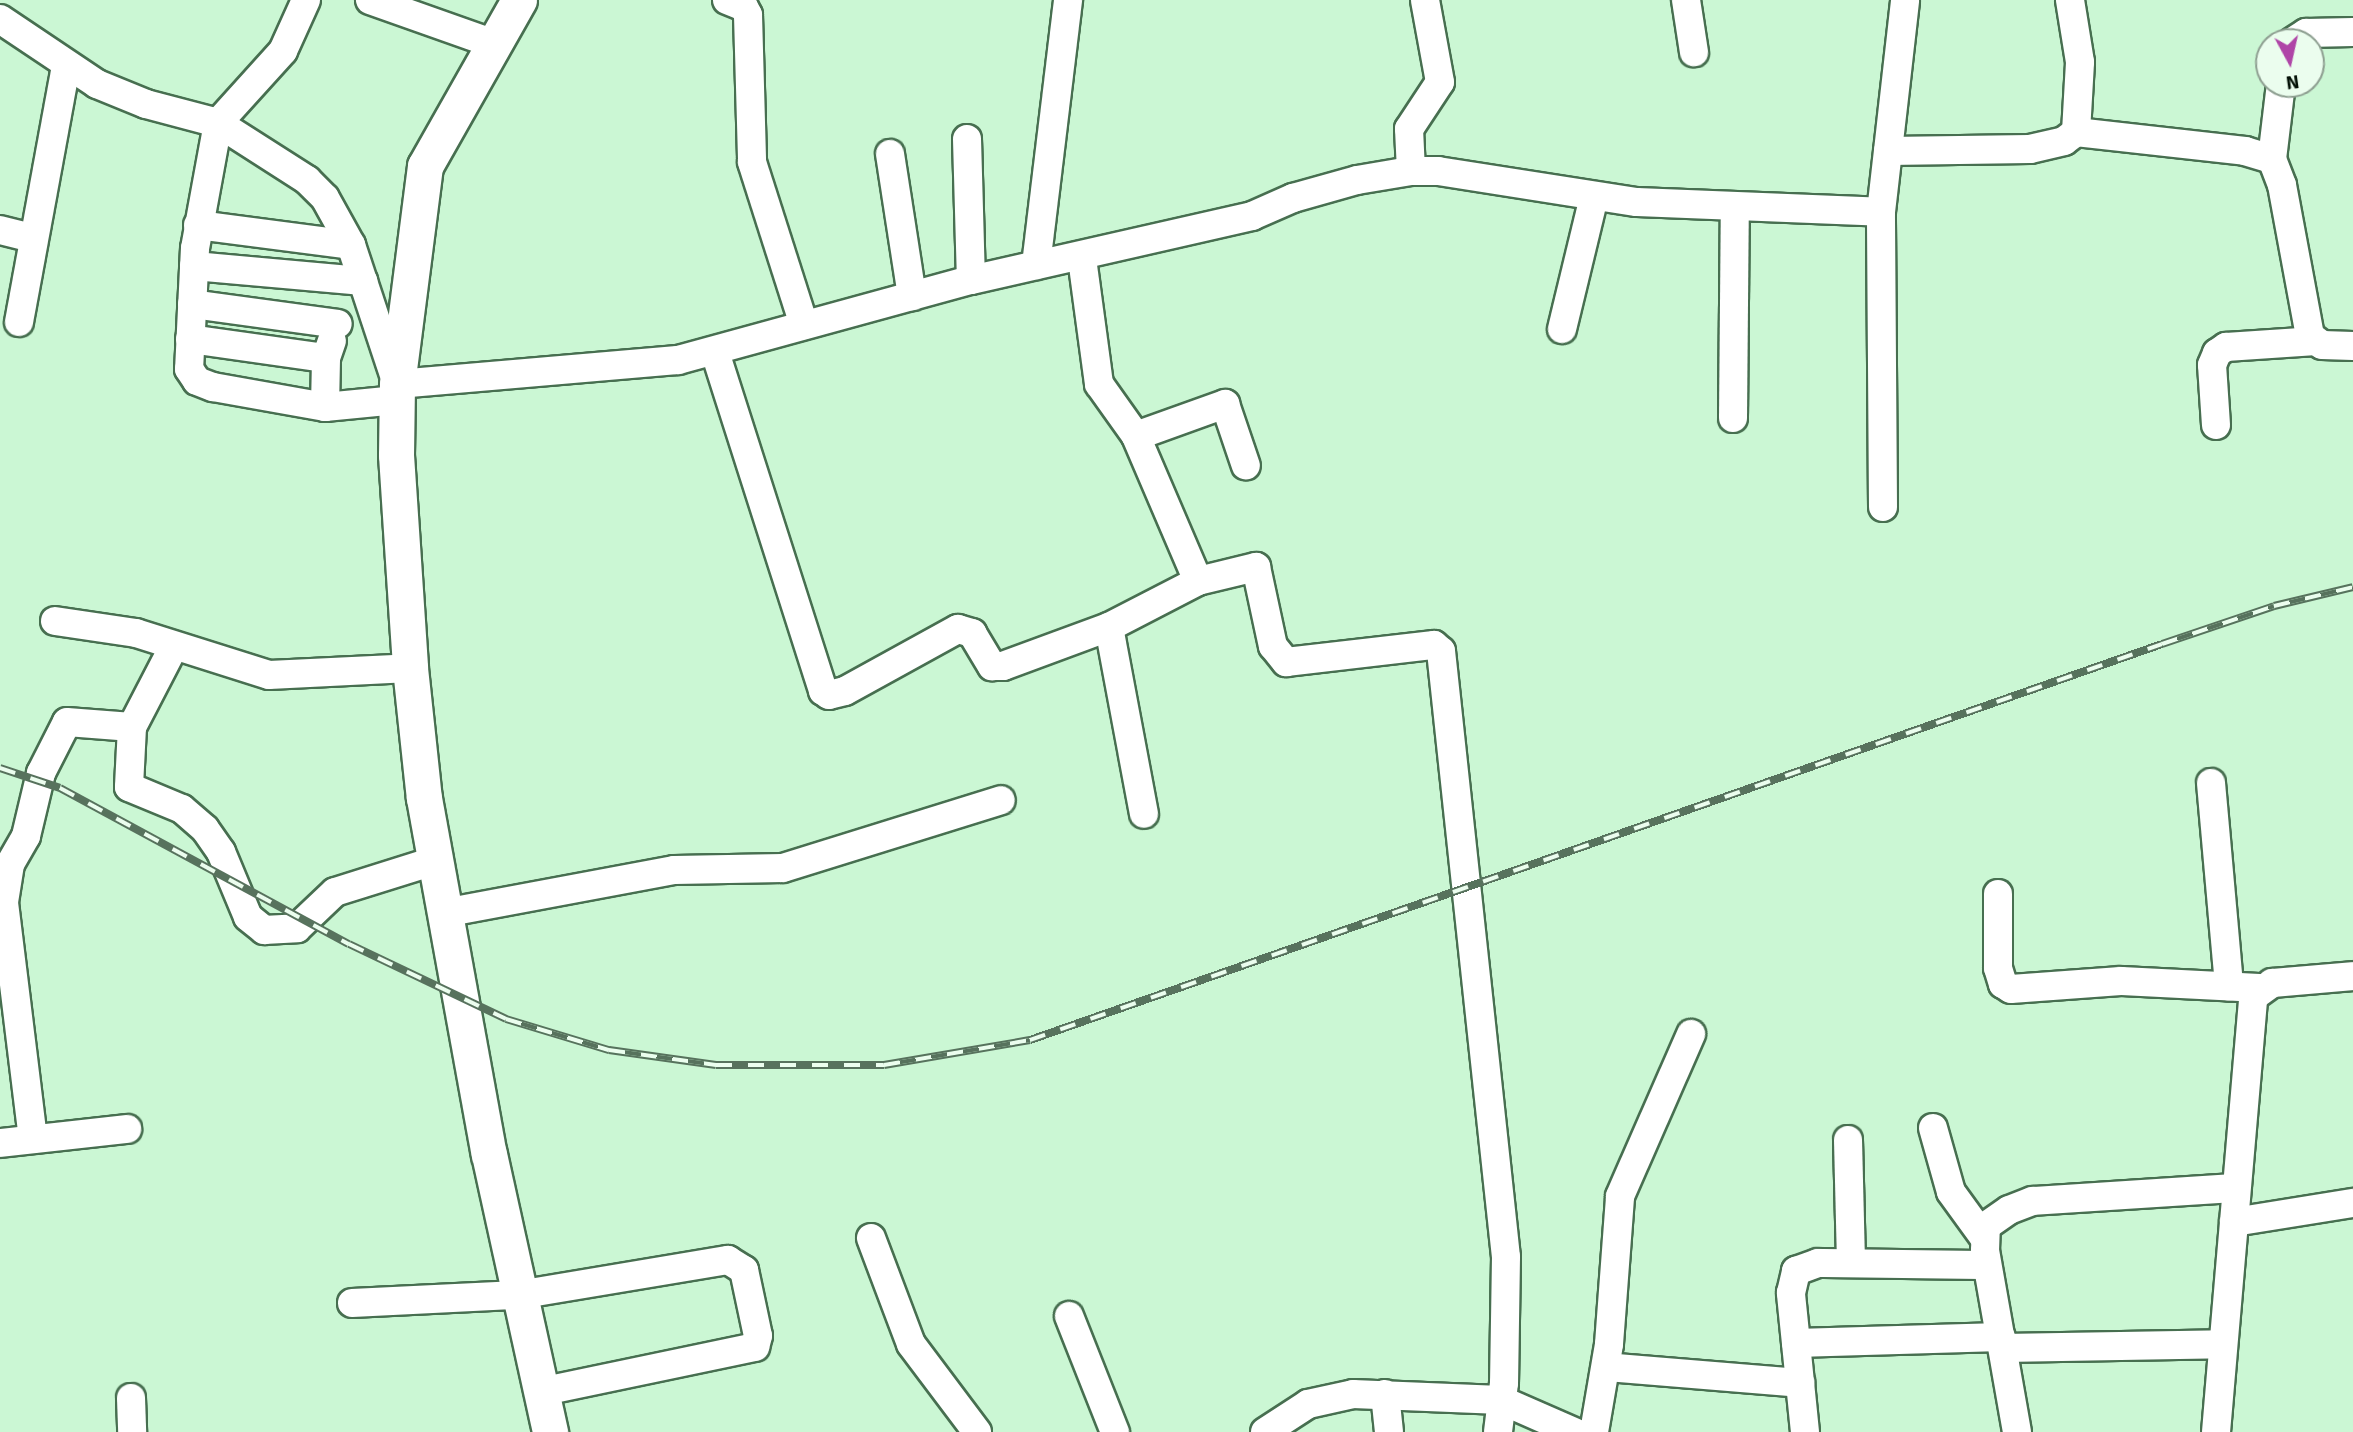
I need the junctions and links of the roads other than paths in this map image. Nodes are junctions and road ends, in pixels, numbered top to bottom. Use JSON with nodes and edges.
{"nodes":[{"id":1,"x":306,"y":0,"type":"edge"},
{"id":2,"x":370,"y":0,"type":"edge"},
{"id":3,"x":519,"y":0,"type":"edge"},
{"id":4,"x":727,"y":0,"type":"edge"},
{"id":5,"x":1068,"y":0,"type":"edge"},
{"id":6,"x":1425,"y":0,"type":"edge"},
{"id":7,"x":1686,"y":0,"type":"edge"},
{"id":8,"x":1905,"y":0,"type":"edge"},
{"id":9,"x":2070,"y":0,"type":"edge"},
{"id":10,"x":433,"y":10,"type":"edge"},
{"id":11,"x":0,"y":19,"type":"edge"},
{"id":12,"x":2353,"y":32,"type":"edge"},
{"id":13,"x":2325,"y":33,"type":"edge"},
{"id":14,"x":494,"y":44,"type":"junction"},
{"id":15,"x":1694,"y":52,"type":"dead end"},
{"id":16,"x":66,"y":65,"type":"junction"},
{"id":17,"x":2279,"y":98,"type":"edge"},
{"id":18,"x":218,"y":123,"type":"junction"},
{"id":19,"x":2076,"y":132,"type":"junction"},
{"id":20,"x":967,"y":139,"type":"dead end"},
{"id":21,"x":1888,"y":151,"type":"junction"},
{"id":22,"x":890,"y":154,"type":"dead end"},
{"id":23,"x":2272,"y":159,"type":"junction"},
{"id":24,"x":1411,"y":171,"type":"junction"},
{"id":25,"x":1594,"y":197,"type":"junction"},
{"id":26,"x":1735,"y":207,"type":"junction"},
{"id":27,"x":1881,"y":212,"type":"junction"},
{"id":28,"x":198,"y":225,"type":"junction"},
{"id":29,"x":0,"y":230,"type":"edge"},
{"id":30,"x":33,"y":239,"type":"junction"},
{"id":31,"x":351,"y":245,"type":"junction"},
{"id":32,"x":1082,"y":258,"type":"junction"},
{"id":33,"x":1036,"y":265,"type":"junction"},
{"id":34,"x":194,"y":266,"type":"junction"},
{"id":35,"x":971,"y":280,"type":"junction"},
{"id":36,"x":366,"y":289,"type":"junction"},
{"id":37,"x":912,"y":296,"type":"junction"},
{"id":38,"x":192,"y":304,"type":"junction"},
{"id":39,"x":19,"y":322,"type":"dead end"},
{"id":40,"x":338,"y":324,"type":"junction"},
{"id":41,"x":804,"y":325,"type":"junction"},
{"id":42,"x":1562,"y":329,"type":"dead end"},
{"id":43,"x":190,"y":339,"type":"junction"},
{"id":44,"x":2316,"y":341,"type":"junction"},
{"id":45,"x":2353,"y":346,"type":"edge"},
{"id":46,"x":715,"y":352,"type":"junction"},
{"id":47,"x":326,"y":358,"type":"junction"},
{"id":48,"x":397,"y":392,"type":"junction"},
{"id":49,"x":325,"y":407,"type":"junction"},
{"id":50,"x":1733,"y":418,"type":"dead end"},
{"id":51,"x":2216,"y":425,"type":"dead end"},
{"id":52,"x":1136,"y":436,"type":"junction"},
{"id":53,"x":1246,"y":466,"type":"dead end"},
{"id":54,"x":1883,"y":507,"type":"dead end"},
{"id":55,"x":1198,"y":581,"type":"junction"},
{"id":56,"x":55,"y":621,"type":"dead end"},
{"id":57,"x":1109,"y":627,"type":"junction"},
{"id":58,"x":174,"y":646,"type":"junction"},
{"id":59,"x":410,"y":668,"type":"junction"},
{"id":60,"x":132,"y":727,"type":"junction"},
{"id":61,"x":2211,"y":783,"type":"dead end"},
{"id":62,"x":1001,"y":800,"type":"dead end"},
{"id":63,"x":1144,"y":814,"type":"dead end"},
{"id":64,"x":434,"y":861,"type":"junction"},
{"id":65,"x":1998,"y":894,"type":"dead end"},
{"id":66,"x":444,"y":913,"type":"junction"},
{"id":67,"x":2353,"y":976,"type":"edge"},
{"id":68,"x":2229,"y":986,"type":"junction"},
{"id":69,"x":2260,"y":988,"type":"junction"},
{"id":70,"x":1690,"y":1034,"type":"dead end"},
{"id":71,"x":1933,"y":1128,"type":"dead end"},
{"id":72,"x":127,"y":1129,"type":"dead end"},
{"id":73,"x":33,"y":1139,"type":"junction"},
{"id":74,"x":1848,"y":1140,"type":"dead end"},
{"id":75,"x":0,"y":1143,"type":"edge"},
{"id":76,"x":2236,"y":1188,"type":"junction"},
{"id":77,"x":2353,"y":1203,"type":"edge"},
{"id":78,"x":2234,"y":1222,"type":"junction"},
{"id":79,"x":1983,"y":1236,"type":"junction"},
{"id":80,"x":871,"y":1238,"type":"dead end"},
{"id":81,"x":1850,"y":1263,"type":"junction"},
{"id":82,"x":1987,"y":1265,"type":"junction"},
{"id":83,"x":518,"y":1295,"type":"junction"},
{"id":84,"x":352,"y":1303,"type":"dead end"},
{"id":85,"x":1069,"y":1317,"type":"dead end"},
{"id":86,"x":1796,"y":1343,"type":"junction"},
{"id":87,"x":2002,"y":1343,"type":"junction"},
{"id":88,"x":2223,"y":1344,"type":"junction"},
{"id":89,"x":1606,"y":1367,"type":"junction"},
{"id":90,"x":1800,"y":1383,"type":"junction"},
{"id":91,"x":540,"y":1392,"type":"junction"},
{"id":92,"x":1385,"y":1394,"type":"junction"},
{"id":93,"x":131,"y":1398,"type":"dead end"},
{"id":94,"x":1501,"y":1400,"type":"junction"},
{"id":95,"x":132,"y":1432,"type":"edge"},
{"id":96,"x":550,"y":1432,"type":"edge"},
{"id":97,"x":977,"y":1432,"type":"edge"},
{"id":98,"x":1115,"y":1432,"type":"edge"},
{"id":99,"x":1265,"y":1432,"type":"edge"},
{"id":100,"x":1389,"y":1432,"type":"edge"},
{"id":101,"x":1498,"y":1432,"type":"edge"},
{"id":102,"x":1574,"y":1432,"type":"edge"},
{"id":103,"x":1594,"y":1432,"type":"edge"},
{"id":104,"x":1805,"y":1432,"type":"edge"},
{"id":105,"x":2017,"y":1432,"type":"edge"},
{"id":106,"x":2216,"y":1432,"type":"edge"}],
"edges":[{"from":1,"to":18,"type":"street"},
{"from":2,"to":10,"type":"street"},
{"from":3,"to":14,"type":"main road"},
{"from":4,"to":41,"type":"street"},
{"from":5,"to":33,"type":"street"},
{"from":6,"to":24,"type":"street"},
{"from":7,"to":15,"type":"street"},
{"from":8,"to":21,"type":"street"},
{"from":9,"to":19,"type":"street"},
{"from":10,"to":14,"type":"street"},
{"from":11,"to":16,"type":"street"},
{"from":12,"to":13,"type":"street"},
{"from":14,"to":48,"type":"main road"},
{"from":16,"to":18,"type":"street"},
{"from":16,"to":30,"type":"street"},
{"from":17,"to":23,"type":"street"},
{"from":18,"to":28,"type":"street"},
{"from":18,"to":31,"type":"street"},
{"from":19,"to":21,"type":"street"},
{"from":19,"to":23,"type":"street"},
{"from":20,"to":35,"type":"street"},
{"from":21,"to":27,"type":"street"},
{"from":22,"to":37,"type":"street"},
{"from":23,"to":44,"type":"street"},
{"from":24,"to":25,"type":"street"},
{"from":24,"to":32,"type":"street"},
{"from":25,"to":26,"type":"street"},
{"from":25,"to":42,"type":"street"},
{"from":26,"to":27,"type":"street"},
{"from":26,"to":50,"type":"street"},
{"from":27,"to":54,"type":"street"},
{"from":28,"to":31,"type":"street"},
{"from":28,"to":34,"type":"street"},
{"from":29,"to":30,"type":"street"},
{"from":30,"to":39,"type":"street"},
{"from":31,"to":36,"type":"street"},
{"from":32,"to":33,"type":"street"},
{"from":32,"to":52,"type":"street"},
{"from":33,"to":35,"type":"street"},
{"from":34,"to":36,"type":"street"},
{"from":34,"to":38,"type":"street"},
{"from":35,"to":37,"type":"street"},
{"from":36,"to":40,"type":"street"},
{"from":36,"to":48,"type":"street"},
{"from":37,"to":41,"type":"street"},
{"from":38,"to":40,"type":"street"},
{"from":38,"to":43,"type":"street"},
{"from":40,"to":47,"type":"street"},
{"from":41,"to":46,"type":"street"},
{"from":43,"to":47,"type":"street"},
{"from":43,"to":49,"type":"street"},
{"from":44,"to":45,"type":"street"},
{"from":44,"to":51,"type":"street"},
{"from":46,"to":48,"type":"street"},
{"from":46,"to":57,"type":"street"},
{"from":47,"to":49,"type":"street"},
{"from":48,"to":49,"type":"street"},
{"from":48,"to":59,"type":"main road"},
{"from":52,"to":53,"type":"street"},
{"from":52,"to":55,"type":"street"},
{"from":55,"to":57,"type":"street"},
{"from":55,"to":94,"type":"street"},
{"from":56,"to":58,"type":"street"},
{"from":57,"to":63,"type":"street"},
{"from":58,"to":59,"type":"street"},
{"from":58,"to":60,"type":"street"},
{"from":59,"to":64,"type":"main road"},
{"from":60,"to":64,"type":"street"},
{"from":60,"to":73,"type":"street"},
{"from":61,"to":68,"type":"street"},
{"from":62,"to":66,"type":"street"},
{"from":64,"to":66,"type":"main road"},
{"from":65,"to":68,"type":"street"},
{"from":66,"to":83,"type":"main road"},
{"from":67,"to":69,"type":"street"},
{"from":68,"to":69,"type":"street"},
{"from":69,"to":76,"type":"street"},
{"from":70,"to":89,"type":"street"},
{"from":71,"to":79,"type":"street"},
{"from":72,"to":73,"type":"street"},
{"from":73,"to":75,"type":"street"},
{"from":74,"to":81,"type":"street"},
{"from":76,"to":78,"type":"street"},
{"from":76,"to":79,"type":"street"},
{"from":77,"to":78,"type":"street"},
{"from":78,"to":88,"type":"street"},
{"from":79,"to":82,"type":"street"},
{"from":80,"to":97,"type":"street"},
{"from":81,"to":82,"type":"street"},
{"from":81,"to":86,"type":"street"},
{"from":82,"to":87,"type":"street"},
{"from":83,"to":84,"type":"street"},
{"from":83,"to":91,"type":"main road"},
{"from":83,"to":91,"type":"street"},
{"from":85,"to":98,"type":"street"},
{"from":86,"to":87,"type":"street"},
{"from":86,"to":90,"type":"street"},
{"from":87,"to":88,"type":"street"},
{"from":87,"to":105,"type":"street"},
{"from":88,"to":106,"type":"street"},
{"from":89,"to":90,"type":"street"},
{"from":89,"to":103,"type":"street"},
{"from":90,"to":104,"type":"street"},
{"from":91,"to":96,"type":"main road"},
{"from":92,"to":94,"type":"street"},
{"from":92,"to":99,"type":"street"},
{"from":92,"to":100,"type":"street"},
{"from":93,"to":95,"type":"street"},
{"from":94,"to":101,"type":"street"},
{"from":94,"to":102,"type":"street"}]}
